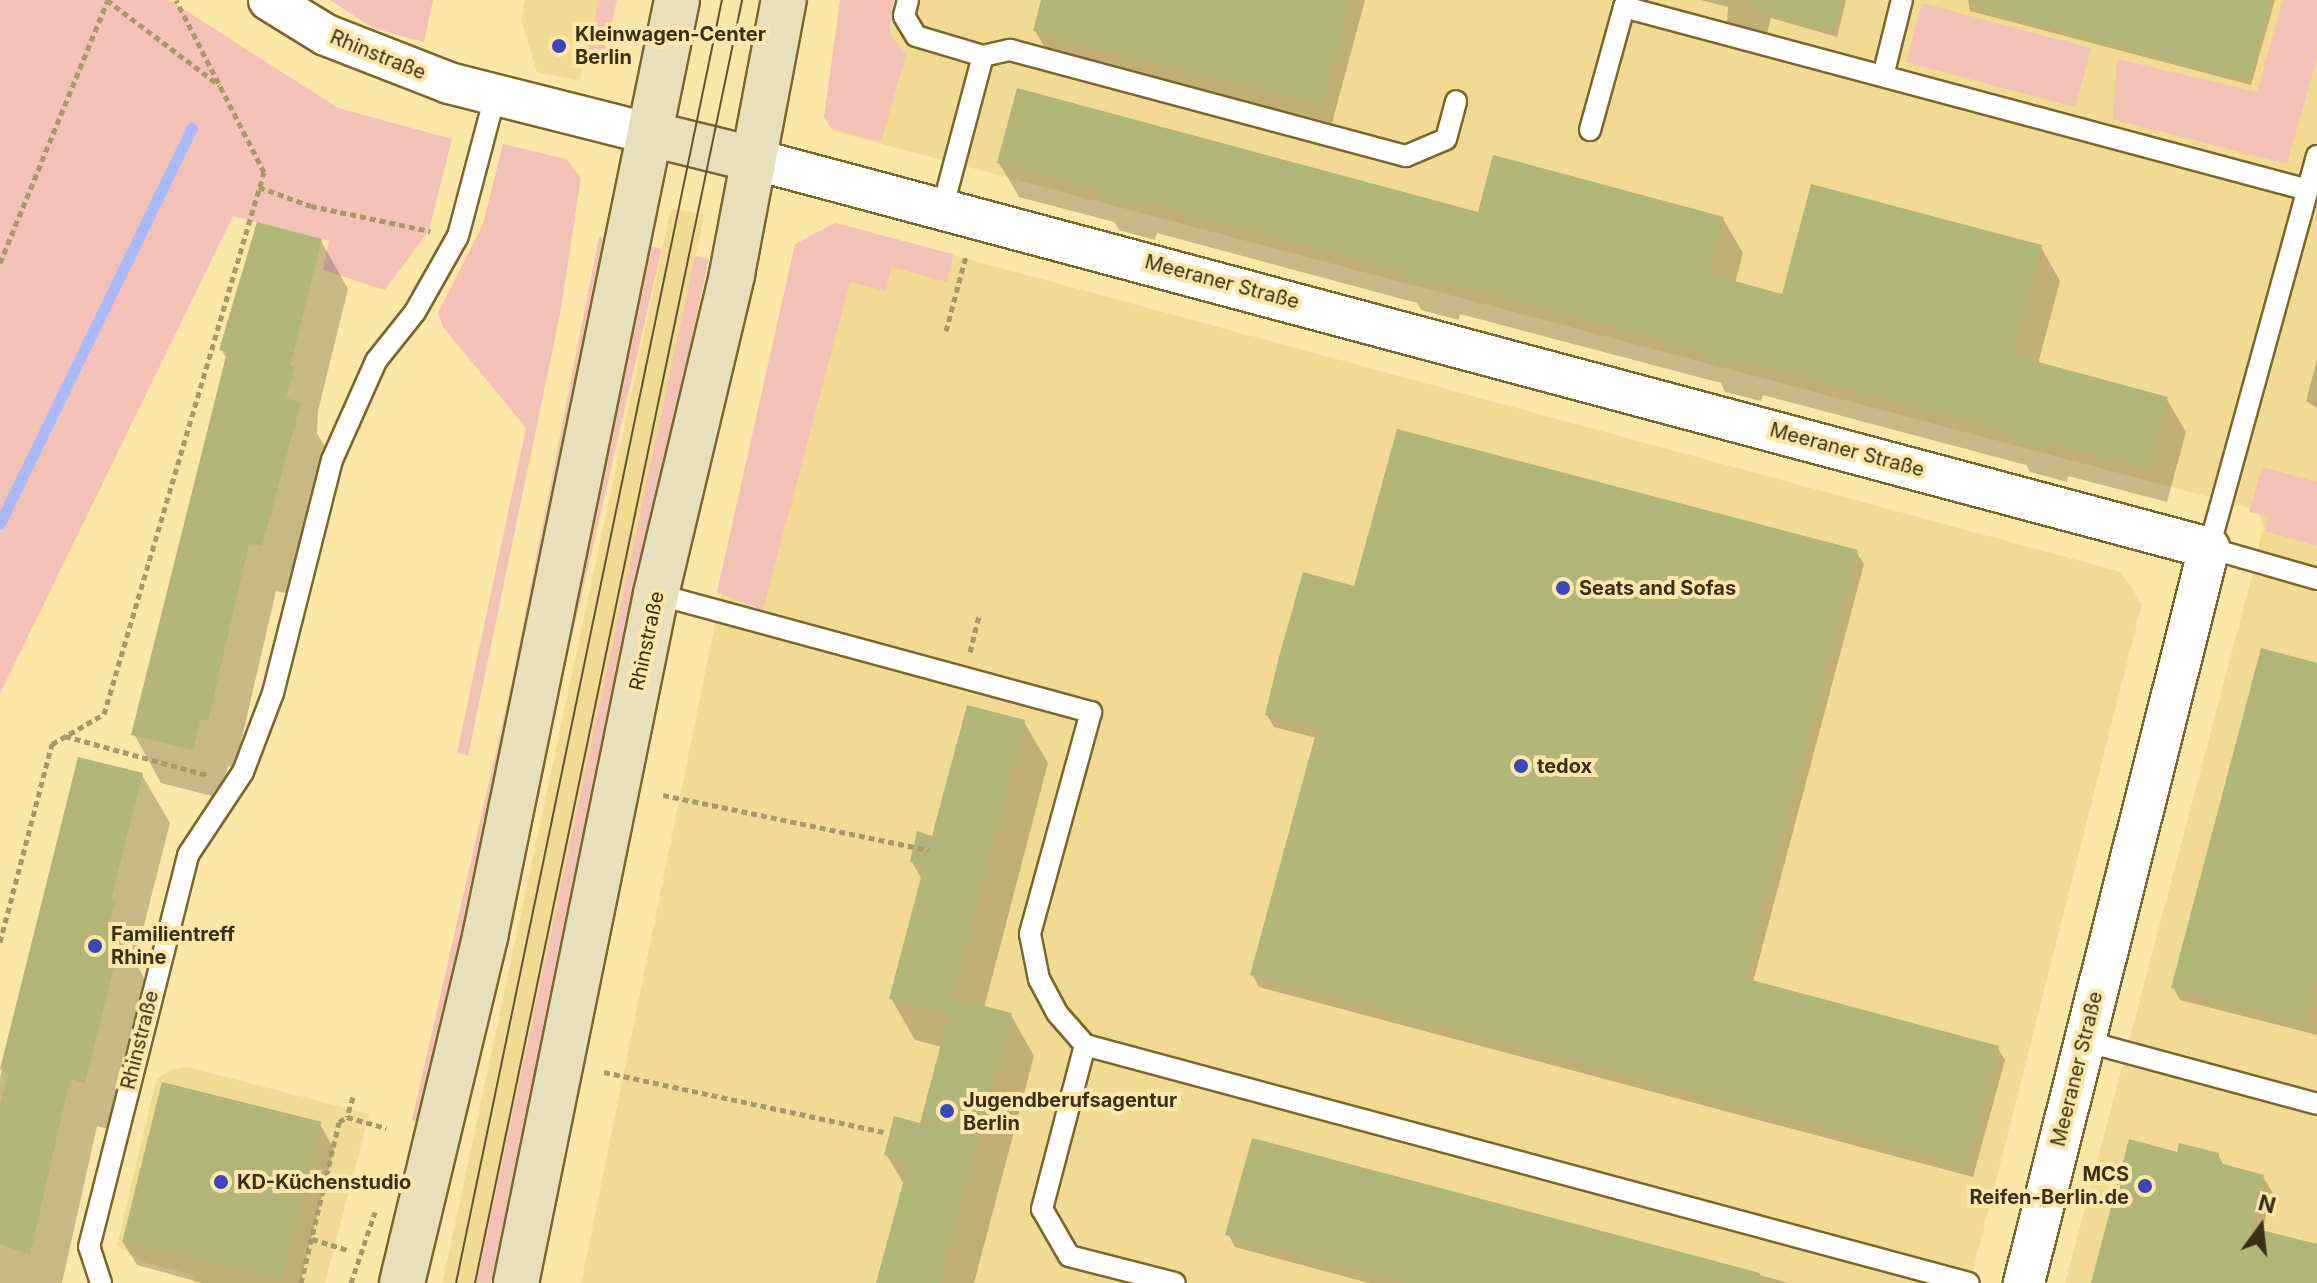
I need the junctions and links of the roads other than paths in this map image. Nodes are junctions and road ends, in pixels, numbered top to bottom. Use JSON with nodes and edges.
{"nodes":[{"id":1,"x":269,"y":0,"type":"edge"},
{"id":2,"x":677,"y":0,"type":"edge"},
{"id":3,"x":784,"y":0,"type":"edge"},
{"id":4,"x":908,"y":0,"type":"edge"},
{"id":5,"x":1902,"y":0,"type":"edge"},
{"id":6,"x":983,"y":56,"type":"junction"},
{"id":7,"x":1883,"y":76,"type":"junction"},
{"id":8,"x":495,"y":96,"type":"junction"},
{"id":9,"x":1456,"y":101,"type":"dead end"},
{"id":10,"x":1590,"y":130,"type":"dead end"},
{"id":11,"x":651,"y":134,"type":"junction"},
{"id":12,"x":2317,"y":156,"type":"edge"},
{"id":13,"x":753,"y":159,"type":"junction"},
{"id":14,"x":2308,"y":190,"type":"junction"},
{"id":15,"x":943,"y":206,"type":"junction"},
{"id":16,"x":2209,"y":548,"type":"junction"},
{"id":17,"x":2317,"y":579,"type":"edge"},
{"id":18,"x":656,"y":594,"type":"junction"},
{"id":19,"x":2084,"y":1041,"type":"junction"},
{"id":20,"x":1085,"y":1045,"type":"junction"},
{"id":21,"x":2317,"y":1104,"type":"edge"},
{"id":22,"x":101,"y":1283,"type":"edge"},
{"id":23,"x":402,"y":1283,"type":"edge"},
{"id":24,"x":516,"y":1283,"type":"edge"},
{"id":25,"x":1175,"y":1283,"type":"edge"},
{"id":26,"x":1969,"y":1283,"type":"edge"},
{"id":27,"x":2024,"y":1283,"type":"edge"}],
"edges":[{"from":1,"to":8,"type":"street","name":"Rhinstraße"},
{"from":2,"to":11,"type":"main road"},
{"from":3,"to":13,"type":"main road","name":"Rhinstraße"},
{"from":4,"to":6,"type":"lane"},
{"from":5,"to":7,"type":"lane"},
{"from":6,"to":9,"type":"lane"},
{"from":6,"to":15,"type":"lane"},
{"from":7,"to":10,"type":"lane"},
{"from":7,"to":14,"type":"lane"},
{"from":8,"to":11,"type":"street","name":"Rhinstraße"},
{"from":8,"to":22,"type":"lane","name":"Rhinstraße"},
{"from":11,"to":13,"type":"main road"},
{"from":11,"to":23,"type":"main road"},
{"from":12,"to":14,"type":"lane"},
{"from":13,"to":15,"type":"street","name":"Meeraner Straße"},
{"from":13,"to":18,"type":"main road","name":"Rhinstraße"},
{"from":14,"to":16,"type":"lane"},
{"from":15,"to":16,"type":"street","name":"Meeraner Straße"},
{"from":16,"to":17,"type":"lane"},
{"from":16,"to":19,"type":"street","name":"Meeraner Straße"},
{"from":18,"to":20,"type":"lane"},
{"from":18,"to":24,"type":"main road","name":"Rhinstraße"},
{"from":19,"to":21,"type":"lane"},
{"from":19,"to":27,"type":"street","name":"Meeraner Straße"},
{"from":20,"to":25,"type":"lane"},
{"from":20,"to":26,"type":"lane"}]}
